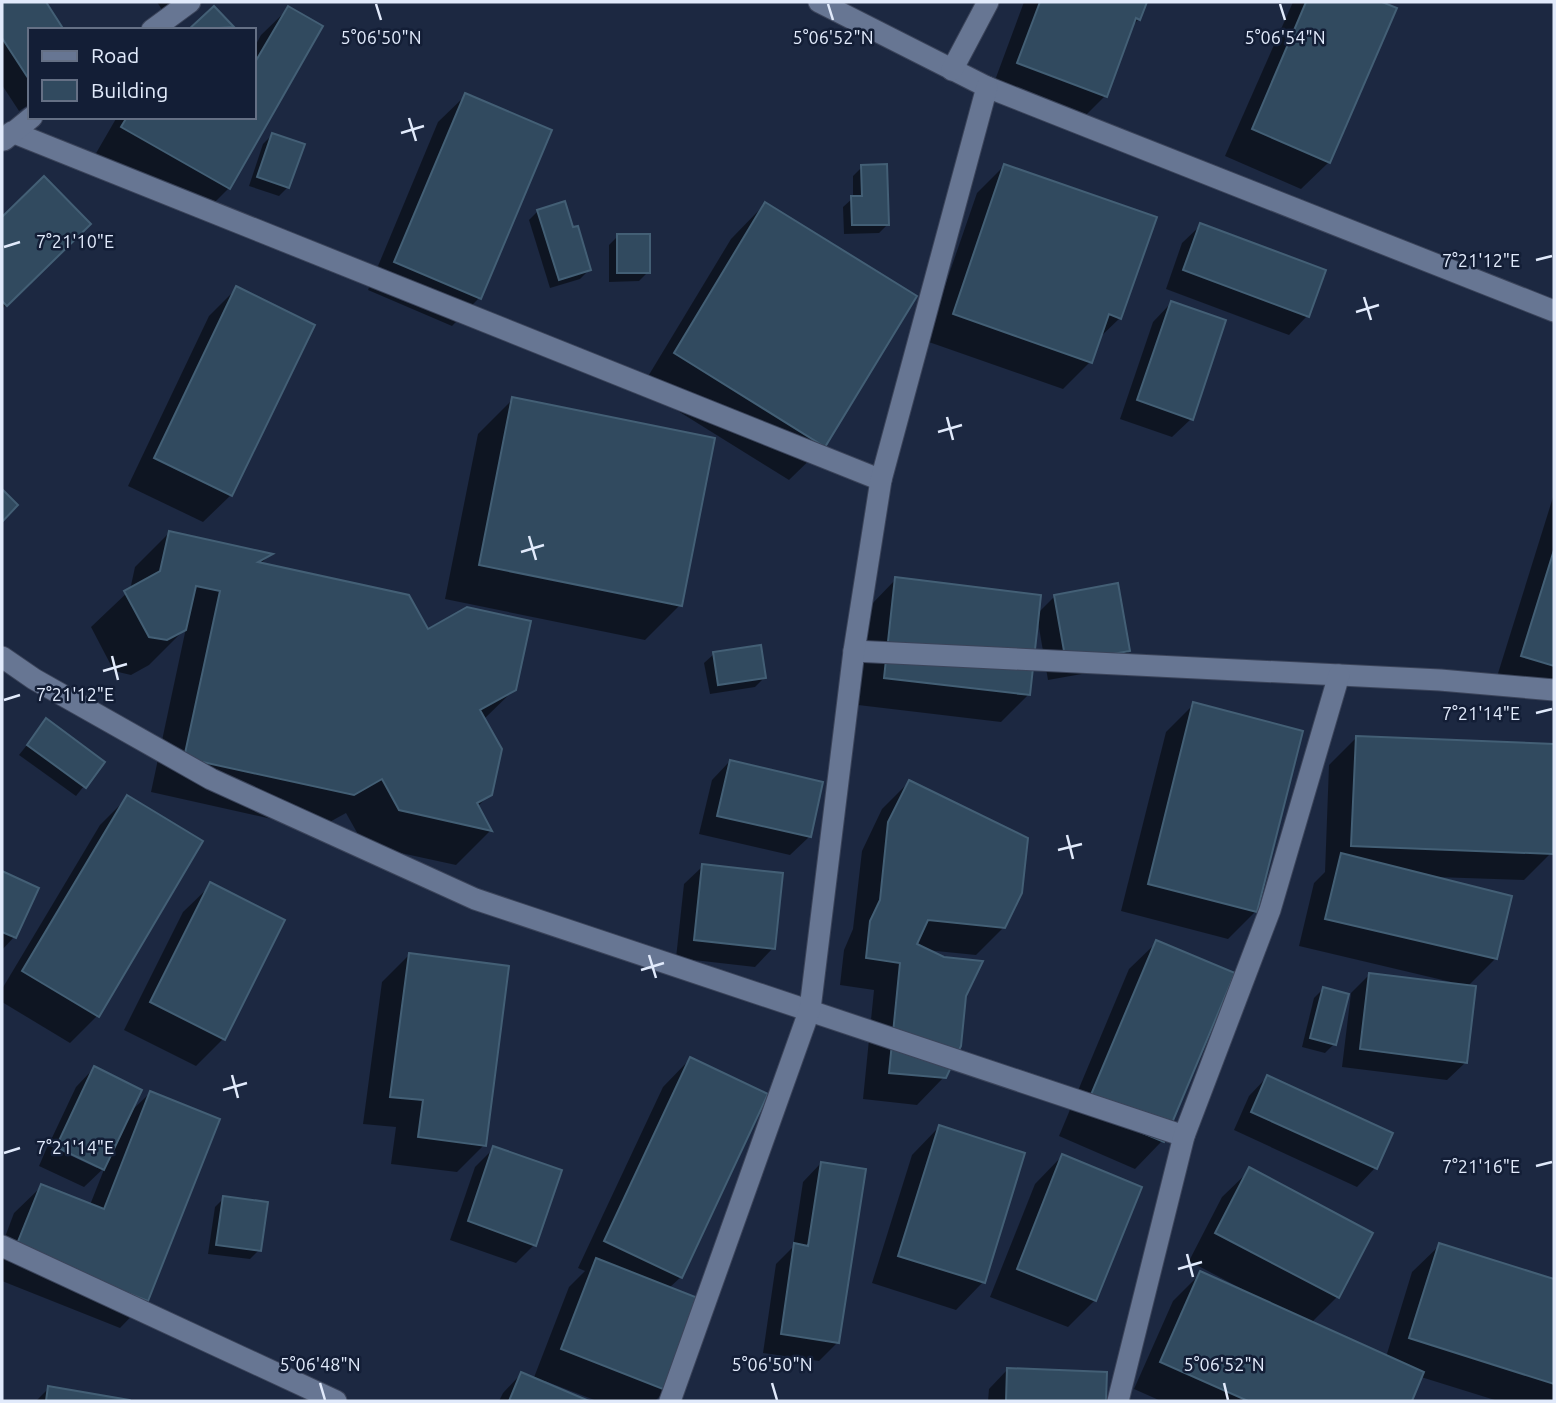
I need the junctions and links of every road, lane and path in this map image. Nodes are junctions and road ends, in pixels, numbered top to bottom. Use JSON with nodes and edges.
{"nodes":[{"id":1,"x":190,"y":2,"type":"edge"},
{"id":2,"x":818,"y":2,"type":"edge"},
{"id":3,"x":988,"y":2,"type":"edge"},
{"id":4,"x":155,"y":28,"type":"edge"},
{"id":5,"x":952,"y":70,"type":"junction"},
{"id":6,"x":987,"y":87,"type":"junction"},
{"id":7,"x":30,"y":119,"type":"edge"},
{"id":8,"x":7,"y":137,"type":"edge"},
{"id":9,"x":1554,"y":311,"type":"edge"},
{"id":10,"x":881,"y":480,"type":"junction"},
{"id":11,"x":854,"y":651,"type":"junction"},
{"id":12,"x":2,"y":657,"type":"edge"},
{"id":13,"x":1339,"y":675,"type":"junction"},
{"id":14,"x":1554,"y":690,"type":"edge"},
{"id":15,"x":810,"y":1009,"type":"junction"},
{"id":16,"x":1184,"y":1136,"type":"junction"},
{"id":17,"x":2,"y":1246,"type":"edge"},
{"id":18,"x":336,"y":1401,"type":"edge"},
{"id":19,"x":670,"y":1401,"type":"edge"},
{"id":20,"x":1118,"y":1401,"type":"edge"}],
"edges":[{"from":1,"to":4,"type":"street"},
{"from":2,"to":5,"type":"street"},
{"from":3,"to":5,"type":"street"},
{"from":5,"to":6,"type":"street"},
{"from":6,"to":9,"type":"street"},
{"from":6,"to":10,"type":"street"},
{"from":7,"to":8,"type":"street"},
{"from":8,"to":10,"type":"street"},
{"from":10,"to":11,"type":"street"},
{"from":11,"to":13,"type":"street"},
{"from":11,"to":15,"type":"street"},
{"from":12,"to":15,"type":"street"},
{"from":13,"to":14,"type":"street"},
{"from":13,"to":16,"type":"street"},
{"from":15,"to":16,"type":"street"},
{"from":15,"to":19,"type":"street"},
{"from":16,"to":20,"type":"street"},
{"from":17,"to":18,"type":"street"}]}
